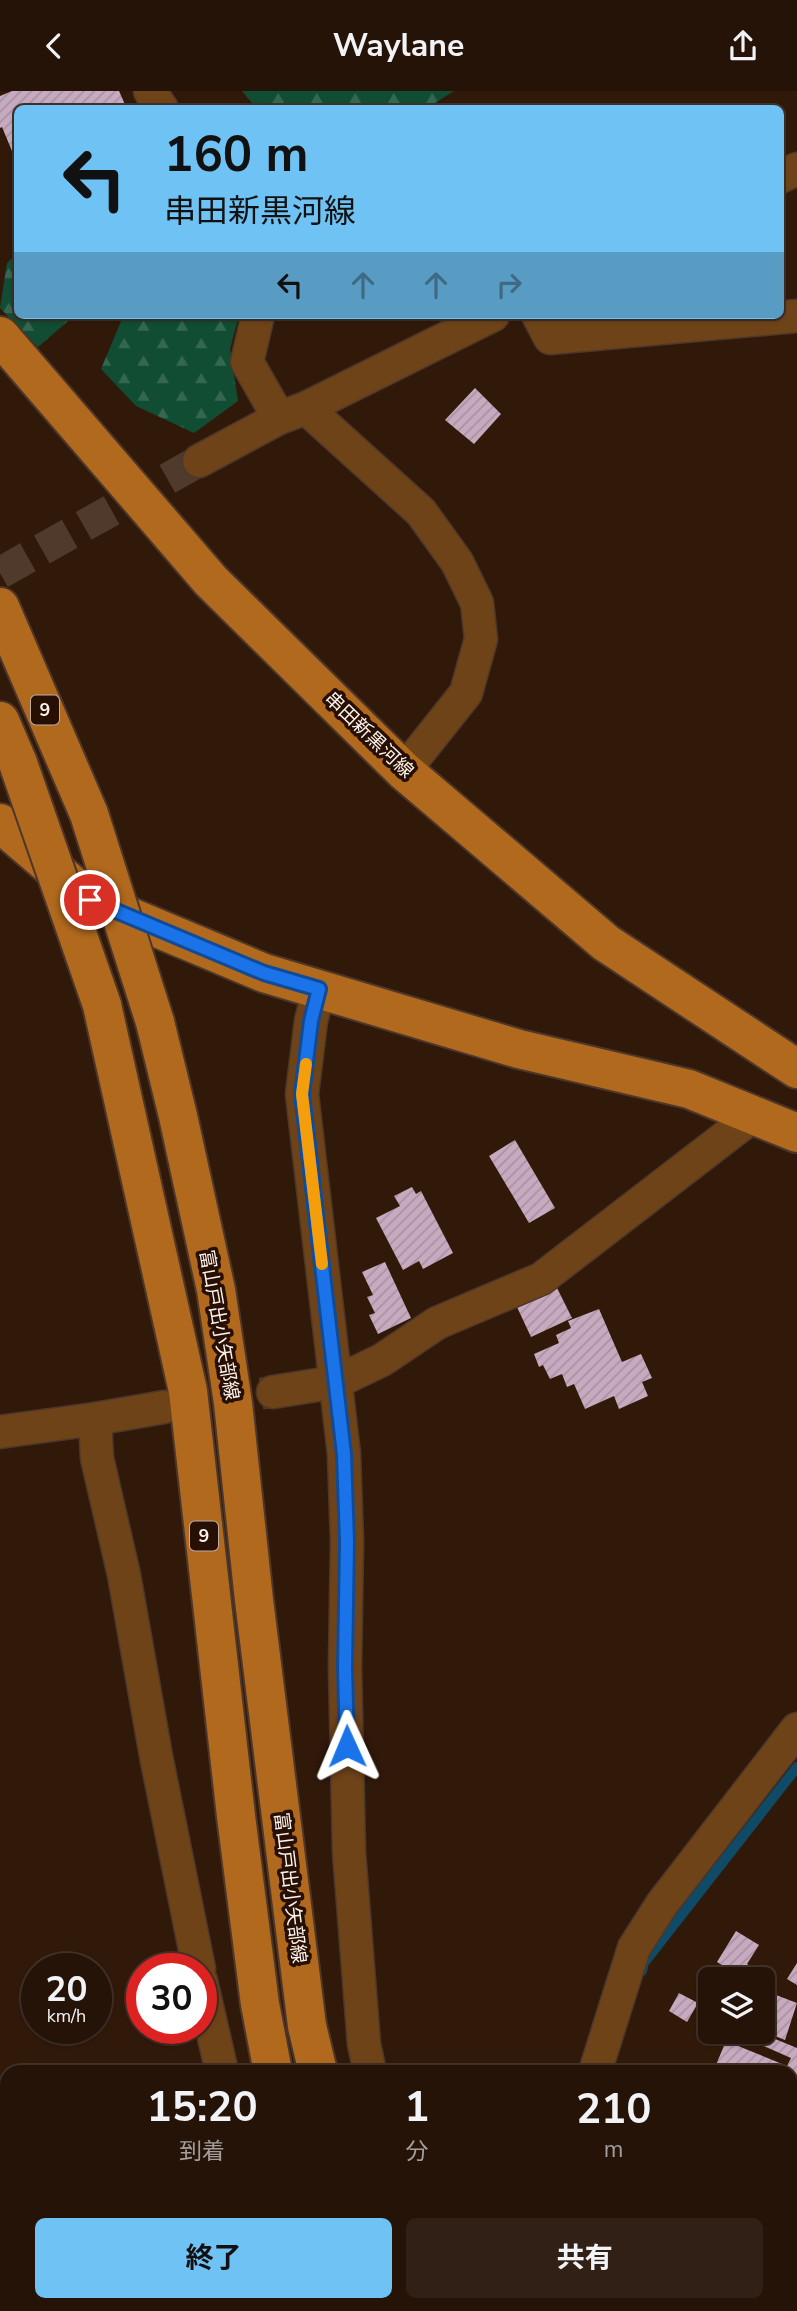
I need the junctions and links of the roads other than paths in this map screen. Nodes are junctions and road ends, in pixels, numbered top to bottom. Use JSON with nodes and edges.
{"nodes":[{"id":1,"x":257,"y":319,"type":"edge"},
{"id":2,"x":485,"y":319,"type":"edge"},
{"id":3,"x":540,"y":319,"type":"edge"},
{"id":4,"x":763,"y":319,"type":"edge"},
{"id":5,"x":0,"y":336,"type":"edge"},
{"id":6,"x":293,"y":413,"type":"junction"},
{"id":7,"x":199,"y":461,"type":"tunnel mouth"},
{"id":8,"x":0,"y":607,"type":"edge"},
{"id":9,"x":0,"y":722,"type":"edge"},
{"id":10,"x":404,"y":771,"type":"junction"},
{"id":11,"x":0,"y":823,"type":"edge"},
{"id":12,"x":319,"y":989,"type":"junction"},
{"id":13,"x":797,"y":1069,"type":"edge"},
{"id":14,"x":754,"y":1115,"type":"junction"},
{"id":15,"x":797,"y":1133,"type":"edge"},
{"id":16,"x":335,"y":1383,"type":"junction"},
{"id":17,"x":273,"y":1392,"type":"tunnel mouth"},
{"id":18,"x":164,"y":1407,"type":"tunnel mouth"},
{"id":19,"x":95,"y":1419,"type":"junction"},
{"id":20,"x":0,"y":1432,"type":"edge"},
{"id":21,"x":797,"y":1729,"type":"edge"},
{"id":22,"x":196,"y":1953,"type":"edge"},
{"id":23,"x":216,"y":2044,"type":"edge"},
{"id":24,"x":220,"y":2065,"type":"edge"},
{"id":25,"x":272,"y":2065,"type":"edge"},
{"id":26,"x":316,"y":2065,"type":"edge"},
{"id":27,"x":368,"y":2065,"type":"edge"},
{"id":28,"x":597,"y":2065,"type":"edge"}],
"edges":[{"from":1,"to":6,"type":"street"},
{"from":2,"to":6,"type":"street"},
{"from":3,"to":4,"type":"street"},
{"from":5,"to":10,"type":"main road","name":"串田新黒河線"},
{"from":6,"to":7,"type":"street"},
{"from":6,"to":10,"type":"street"},
{"from":8,"to":26,"type":"main road","name":"富山戸出小矢部線","number":"9","bridge":true},
{"from":9,"to":25,"type":"main road","number":"9","bridge":true},
{"from":10,"to":13,"type":"main road","name":"串田新黒河線"},
{"from":11,"to":12,"type":"main road"},
{"from":12,"to":14,"type":"main road"},
{"from":12,"to":16,"type":"street"},
{"from":14,"to":15,"type":"main road"},
{"from":14,"to":16,"type":"street"},
{"from":16,"to":17,"type":"street"},
{"from":16,"to":27,"type":"street"},
{"from":18,"to":19,"type":"street"},
{"from":19,"to":20,"type":"street"},
{"from":19,"to":22,"type":"street"},
{"from":21,"to":28,"type":"street"},
{"from":23,"to":24,"type":"street"}]}
